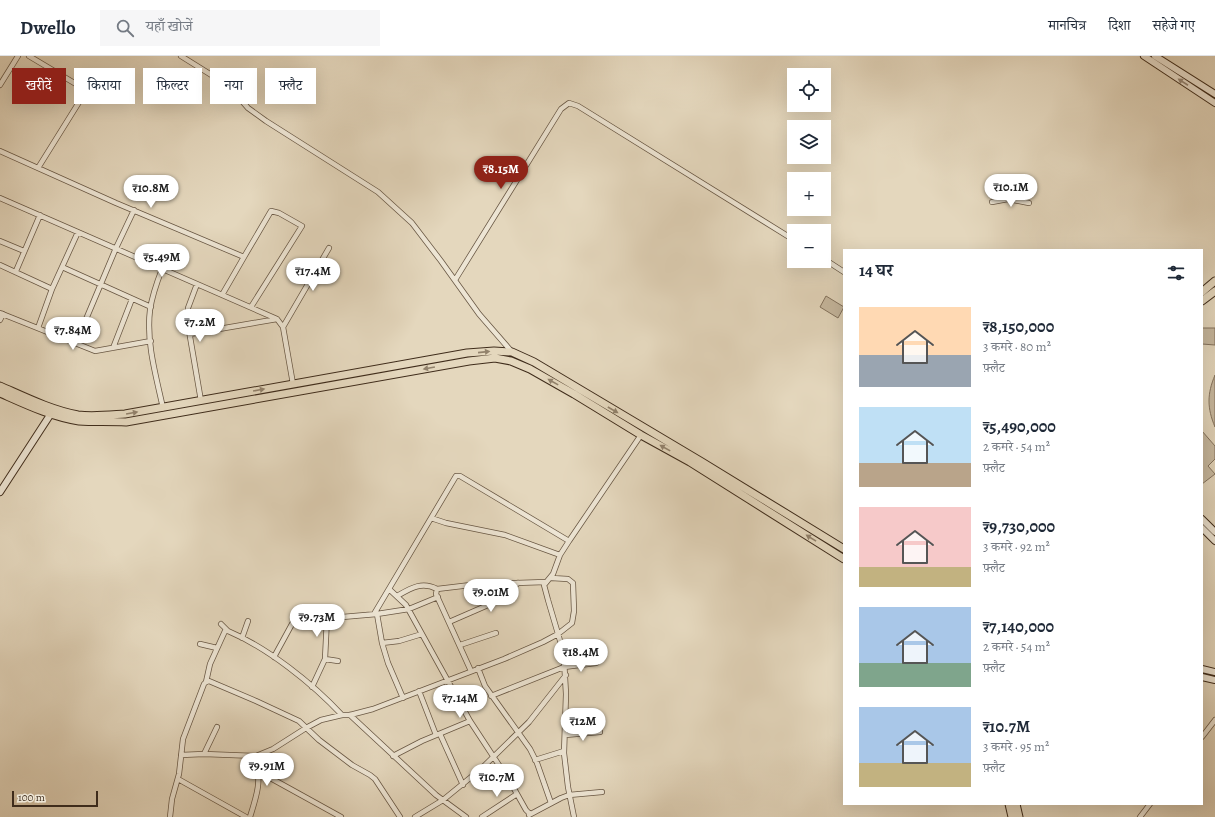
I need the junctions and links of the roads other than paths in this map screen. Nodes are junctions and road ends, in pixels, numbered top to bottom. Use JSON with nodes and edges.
{"nodes":[{"id":1,"x":18,"y":56,"type":"edge"},
{"id":2,"x":29,"y":56,"type":"edge"},
{"id":3,"x":181,"y":56,"type":"edge"},
{"id":4,"x":1144,"y":56,"type":"edge"},
{"id":5,"x":1154,"y":56,"type":"edge"},
{"id":6,"x":74,"y":83,"type":"edge"},
{"id":7,"x":0,"y":85,"type":"edge"},
{"id":8,"x":1215,"y":94,"type":"edge"},
{"id":9,"x":1215,"y":103,"type":"edge"},
{"id":10,"x":77,"y":104,"type":"edge"},
{"id":11,"x":0,"y":151,"type":"edge"},
{"id":12,"x":38,"y":168,"type":"junction"},
{"id":13,"x":0,"y":198,"type":"edge"},
{"id":14,"x":992,"y":202,"type":"dead end"},
{"id":15,"x":1029,"y":203,"type":"dead end"},
{"id":16,"x":134,"y":210,"type":"junction"},
{"id":17,"x":40,"y":215,"type":"junction"},
{"id":18,"x":78,"y":232,"type":"junction"},
{"id":19,"x":787,"y":236,"type":"edge"},
{"id":20,"x":0,"y":241,"type":"edge"},
{"id":21,"x":116,"y":248,"type":"junction"},
{"id":22,"x":329,"y":248,"type":"dead end"},
{"id":23,"x":24,"y":252,"type":"junction"},
{"id":24,"x":244,"y":257,"type":"junction"},
{"id":25,"x":831,"y":264,"type":"edge"},
{"id":26,"x":0,"y":265,"type":"edge"},
{"id":27,"x":62,"y":268,"type":"junction"},
{"id":28,"x":162,"y":269,"type":"junction"},
{"id":29,"x":16,"y":271,"type":"junction"},
{"id":30,"x":843,"y":271,"type":"edge"},
{"id":31,"x":455,"y":280,"type":"junction"},
{"id":32,"x":1215,"y":281,"type":"edge"},
{"id":33,"x":101,"y":284,"type":"junction"},
{"id":34,"x":197,"y":284,"type":"junction"},
{"id":35,"x":52,"y":289,"type":"junction"},
{"id":36,"x":1215,"y":290,"type":"edge"},
{"id":37,"x":1203,"y":291,"type":"edge"},
{"id":38,"x":222,"y":295,"type":"junction"},
{"id":39,"x":132,"y":299,"type":"junction"},
{"id":40,"x":1203,"y":300,"type":"edge"},
{"id":41,"x":151,"y":307,"type":"junction"},
{"id":42,"x":251,"y":307,"type":"junction"},
{"id":43,"x":1,"y":313,"type":"edge"},
{"id":44,"x":277,"y":319,"type":"junction"},
{"id":45,"x":0,"y":320,"type":"edge"},
{"id":46,"x":283,"y":327,"type":"junction"},
{"id":47,"x":38,"y":328,"type":"junction"},
{"id":48,"x":190,"y":334,"type":"junction"},
{"id":49,"x":151,"y":341,"type":"junction"},
{"id":50,"x":76,"y":344,"type":"junction"},
{"id":51,"x":113,"y":348,"type":"junction"},
{"id":52,"x":512,"y":352,"type":"junction"},
{"id":53,"x":293,"y":384,"type":"junction"},
{"id":54,"x":0,"y":386,"type":"edge"},
{"id":55,"x":0,"y":393,"type":"edge"},
{"id":56,"x":201,"y":401,"type":"junction"},
{"id":57,"x":163,"y":408,"type":"junction"},
{"id":58,"x":53,"y":411,"type":"junction"},
{"id":59,"x":641,"y":435,"type":"junction"},
{"id":60,"x":0,"y":492,"type":"edge"},
{"id":61,"x":431,"y":518,"type":"junction"},
{"id":62,"x":1203,"y":520,"type":"edge"},
{"id":63,"x":1203,"y":529,"type":"edge"},
{"id":64,"x":1215,"y":532,"type":"edge"},
{"id":65,"x":568,"y":541,"type":"junction"},
{"id":66,"x":1215,"y":541,"type":"edge"},
{"id":67,"x":843,"y":548,"type":"edge"},
{"id":68,"x":560,"y":555,"type":"junction"},
{"id":69,"x":843,"y":558,"type":"edge"},
{"id":70,"x":551,"y":578,"type":"junction"},
{"id":71,"x":546,"y":582,"type":"junction"},
{"id":72,"x":518,"y":584,"type":"junction"},
{"id":73,"x":437,"y":589,"type":"junction"},
{"id":74,"x":389,"y":590,"type":"junction"},
{"id":75,"x":397,"y":596,"type":"junction"},
{"id":76,"x":438,"y":597,"type":"junction"},
{"id":77,"x":409,"y":609,"type":"junction"},
{"id":78,"x":375,"y":614,"type":"junction"},
{"id":79,"x":327,"y":618,"type":"junction"},
{"id":80,"x":248,"y":621,"type":"dead end"},
{"id":81,"x":449,"y":622,"type":"junction"},
{"id":82,"x":221,"y":624,"type":"dead end"},
{"id":83,"x":228,"y":631,"type":"junction"},
{"id":84,"x":496,"y":633,"type":"dead end"},
{"id":85,"x":422,"y":634,"type":"junction"},
{"id":86,"x":558,"y":634,"type":"junction"},
{"id":87,"x":242,"y":638,"type":"junction"},
{"id":88,"x":382,"y":643,"type":"junction"},
{"id":89,"x":200,"y":644,"type":"dead end"},
{"id":90,"x":460,"y":645,"type":"junction"},
{"id":91,"x":217,"y":648,"type":"junction"},
{"id":92,"x":274,"y":657,"type":"junction"},
{"id":93,"x":325,"y":659,"type":"junction"},
{"id":94,"x":338,"y":661,"type":"dead end"},
{"id":95,"x":596,"y":663,"type":"dead end"},
{"id":96,"x":564,"y":667,"type":"junction"},
{"id":97,"x":478,"y":668,"type":"junction"},
{"id":98,"x":1203,"y":668,"type":"edge"},
{"id":99,"x":471,"y":671,"type":"junction"},
{"id":100,"x":1215,"y":672,"type":"edge"},
{"id":101,"x":566,"y":675,"type":"junction"},
{"id":102,"x":1203,"y":677,"type":"edge"},
{"id":103,"x":447,"y":680,"type":"junction"},
{"id":104,"x":1215,"y":680,"type":"edge"},
{"id":105,"x":206,"y":682,"type":"junction"},
{"id":106,"x":312,"y":687,"type":"junction"},
{"id":107,"x":419,"y":692,"type":"junction"},
{"id":108,"x":491,"y":696,"type":"junction"},
{"id":109,"x":403,"y":698,"type":"junction"},
{"id":110,"x":342,"y":715,"type":"junction"},
{"id":111,"x":350,"y":715,"type":"junction"},
{"id":112,"x":1215,"y":720,"type":"edge"},
{"id":113,"x":470,"y":721,"type":"junction"},
{"id":114,"x":217,"y":726,"type":"dead end"},
{"id":115,"x":306,"y":728,"type":"junction"},
{"id":116,"x":600,"y":732,"type":"dead end"},
{"id":117,"x":518,"y":733,"type":"junction"},
{"id":118,"x":438,"y":734,"type":"junction"},
{"id":119,"x":565,"y":735,"type":"junction"},
{"id":120,"x":1203,"y":736,"type":"edge"},
{"id":121,"x":564,"y":751,"type":"junction"},
{"id":122,"x":204,"y":754,"type":"junction"},
{"id":123,"x":181,"y":755,"type":"junction"},
{"id":124,"x":256,"y":756,"type":"junction"},
{"id":125,"x":394,"y":756,"type":"junction"},
{"id":126,"x":494,"y":756,"type":"junction"},
{"id":127,"x":535,"y":760,"type":"junction"},
{"id":128,"x":259,"y":774,"type":"junction"},
{"id":129,"x":178,"y":779,"type":"junction"},
{"id":130,"x":463,"y":785,"type":"junction"},
{"id":131,"x":602,"y":792,"type":"dead end"},
{"id":132,"x":517,"y":794,"type":"junction"},
{"id":133,"x":569,"y":795,"type":"junction"},
{"id":134,"x":443,"y":800,"type":"junction"},
{"id":135,"x":551,"y":803,"type":"junction"},
{"id":136,"x":1009,"y":805,"type":"edge"},
{"id":137,"x":1016,"y":805,"type":"edge"},
{"id":138,"x":1149,"y":805,"type":"edge"},
{"id":139,"x":529,"y":816,"type":"edge"},
{"id":140,"x":170,"y":817,"type":"edge"},
{"id":141,"x":246,"y":817,"type":"edge"},
{"id":142,"x":250,"y":817,"type":"edge"},
{"id":143,"x":341,"y":817,"type":"edge"},
{"id":144,"x":400,"y":817,"type":"edge"},
{"id":145,"x":415,"y":817,"type":"edge"},
{"id":146,"x":466,"y":817,"type":"edge"},
{"id":147,"x":482,"y":817,"type":"edge"},
{"id":148,"x":574,"y":817,"type":"edge"},
{"id":149,"x":1012,"y":817,"type":"edge"},
{"id":150,"x":1019,"y":817,"type":"edge"},
{"id":151,"x":1140,"y":817,"type":"edge"}],
"edges":[{"from":1,"to":7,"type":"street"},
{"from":2,"to":6,"type":"street"},
{"from":3,"to":31,"type":"street"},
{"from":9,"to":4,"type":"street","one_way":true},
{"from":5,"to":8,"type":"street"},
{"from":10,"to":12,"type":"street"},
{"from":11,"to":12,"type":"street"},
{"from":12,"to":16,"type":"street"},
{"from":13,"to":17,"type":"street"},
{"from":14,"to":15,"type":"street"},
{"from":16,"to":21,"type":"street"},
{"from":16,"to":24,"type":"street"},
{"from":17,"to":18,"type":"street"},
{"from":17,"to":23,"type":"street"},
{"from":18,"to":21,"type":"street"},
{"from":18,"to":27,"type":"street"},
{"from":19,"to":31,"type":"street"},
{"from":20,"to":23,"type":"street"},
{"from":21,"to":28,"type":"street"},
{"from":21,"to":33,"type":"street"},
{"from":22,"to":46,"type":"street"},
{"from":23,"to":29,"type":"street"},
{"from":24,"to":38,"type":"street"},
{"from":24,"to":42,"type":"street"},
{"from":25,"to":30,"type":"street"},
{"from":26,"to":29,"type":"street"},
{"from":27,"to":33,"type":"street"},
{"from":27,"to":35,"type":"street"},
{"from":28,"to":34,"type":"street"},
{"from":28,"to":41,"type":"street"},
{"from":29,"to":35,"type":"street"},
{"from":31,"to":52,"type":"street"},
{"from":32,"to":37,"type":"main road"},
{"from":33,"to":39,"type":"street"},
{"from":33,"to":50,"type":"street"},
{"from":34,"to":38,"type":"street"},
{"from":34,"to":48,"type":"street"},
{"from":35,"to":47,"type":"street"},
{"from":36,"to":40,"type":"main road"},
{"from":38,"to":42,"type":"street"},
{"from":39,"to":41,"type":"street"},
{"from":39,"to":51,"type":"street"},
{"from":41,"to":49,"type":"street"},
{"from":42,"to":44,"type":"street"},
{"from":43,"to":45,"type":"street"},
{"from":43,"to":47,"type":"street"},
{"from":44,"to":46,"type":"street"},
{"from":44,"to":48,"type":"street"},
{"from":46,"to":53,"type":"street"},
{"from":47,"to":50,"type":"street"},
{"from":48,"to":56,"type":"street"},
{"from":49,"to":51,"type":"street"},
{"from":49,"to":57,"type":"street"},
{"from":50,"to":51,"type":"street"},
{"from":53,"to":52,"type":"main road","one_way":true},
{"from":52,"to":67,"type":"main road","one_way":true},
{"from":56,"to":53,"type":"main road","one_way":true},
{"from":54,"to":58,"type":"main road"},
{"from":55,"to":58,"type":"main road"},
{"from":56,"to":57,"type":"main road"},
{"from":58,"to":57,"type":"main road","one_way":true},
{"from":59,"to":58,"type":"main road","one_way":true},
{"from":58,"to":60,"type":"street"},
{"from":59,"to":65,"type":"street"},
{"from":69,"to":59,"type":"main road","one_way":true},
{"from":61,"to":65,"type":"street"},
{"from":61,"to":68,"type":"street"},
{"from":61,"to":74,"type":"street"},
{"from":62,"to":64,"type":"street"},
{"from":63,"to":66,"type":"street"},
{"from":65,"to":68,"type":"street"},
{"from":68,"to":70,"type":"street"},
{"from":70,"to":71,"type":"street"},
{"from":70,"to":86,"type":"street"},
{"from":71,"to":72,"type":"street"},
{"from":71,"to":86,"type":"street"},
{"from":72,"to":73,"type":"street"},
{"from":72,"to":81,"type":"street"},
{"from":73,"to":75,"type":"street"},
{"from":73,"to":76,"type":"street"},
{"from":74,"to":75,"type":"street"},
{"from":74,"to":78,"type":"street"},
{"from":75,"to":77,"type":"street"},
{"from":76,"to":77,"type":"street"},
{"from":76,"to":81,"type":"street"},
{"from":77,"to":78,"type":"street"},
{"from":77,"to":85,"type":"street"},
{"from":78,"to":79,"type":"street"},
{"from":78,"to":88,"type":"street"},
{"from":79,"to":92,"type":"street"},
{"from":79,"to":93,"type":"street"},
{"from":80,"to":87,"type":"street"},
{"from":81,"to":90,"type":"street"},
{"from":82,"to":83,"type":"street"},
{"from":83,"to":87,"type":"street"},
{"from":83,"to":91,"type":"street"},
{"from":84,"to":90,"type":"street"},
{"from":85,"to":88,"type":"street"},
{"from":85,"to":103,"type":"street"},
{"from":86,"to":96,"type":"street"},
{"from":86,"to":97,"type":"street"},
{"from":87,"to":92,"type":"street"},
{"from":88,"to":109,"type":"street"},
{"from":89,"to":91,"type":"street"},
{"from":90,"to":99,"type":"street"},
{"from":91,"to":105,"type":"street"},
{"from":92,"to":106,"type":"street"},
{"from":93,"to":94,"type":"street"},
{"from":93,"to":106,"type":"street"},
{"from":95,"to":96,"type":"street"},
{"from":96,"to":101,"type":"street"},
{"from":96,"to":108,"type":"street"},
{"from":97,"to":99,"type":"street"},
{"from":97,"to":108,"type":"street"},
{"from":98,"to":100,"type":"street"},
{"from":99,"to":103,"type":"street"},
{"from":101,"to":117,"type":"street"},
{"from":101,"to":119,"type":"street"},
{"from":102,"to":104,"type":"street"},
{"from":103,"to":107,"type":"street"},
{"from":103,"to":113,"type":"street"},
{"from":105,"to":115,"type":"street"},
{"from":105,"to":123,"type":"street"},
{"from":106,"to":110,"type":"street"},
{"from":107,"to":109,"type":"street"},
{"from":107,"to":118,"type":"street"},
{"from":108,"to":117,"type":"street"},
{"from":109,"to":111,"type":"street"},
{"from":110,"to":111,"type":"street"},
{"from":110,"to":115,"type":"street"},
{"from":111,"to":125,"type":"street"},
{"from":112,"to":120,"type":"street"},
{"from":113,"to":118,"type":"street"},
{"from":113,"to":126,"type":"street"},
{"from":114,"to":122,"type":"street"},
{"from":115,"to":124,"type":"street"},
{"from":115,"to":144,"type":"street"},
{"from":116,"to":119,"type":"street"},
{"from":117,"to":126,"type":"street"},
{"from":117,"to":127,"type":"street"},
{"from":118,"to":125,"type":"street"},
{"from":118,"to":130,"type":"street"},
{"from":119,"to":121,"type":"street"},
{"from":121,"to":127,"type":"street"},
{"from":121,"to":133,"type":"street"},
{"from":122,"to":123,"type":"street"},
{"from":122,"to":124,"type":"street"},
{"from":123,"to":129,"type":"street"},
{"from":124,"to":128,"type":"street"},
{"from":125,"to":134,"type":"street"},
{"from":126,"to":130,"type":"street"},
{"from":126,"to":132,"type":"street"},
{"from":127,"to":135,"type":"street"},
{"from":128,"to":142,"type":"street"},
{"from":128,"to":143,"type":"street"},
{"from":129,"to":140,"type":"street"},
{"from":129,"to":141,"type":"street"},
{"from":130,"to":134,"type":"street"},
{"from":131,"to":133,"type":"street"},
{"from":132,"to":139,"type":"street"},
{"from":132,"to":147,"type":"street"},
{"from":133,"to":135,"type":"street"},
{"from":133,"to":148,"type":"street"},
{"from":134,"to":145,"type":"street"},
{"from":134,"to":146,"type":"street"},
{"from":135,"to":139,"type":"street"},
{"from":136,"to":149,"type":"main road"},
{"from":137,"to":150,"type":"main road"},
{"from":138,"to":151,"type":"street"}]}
